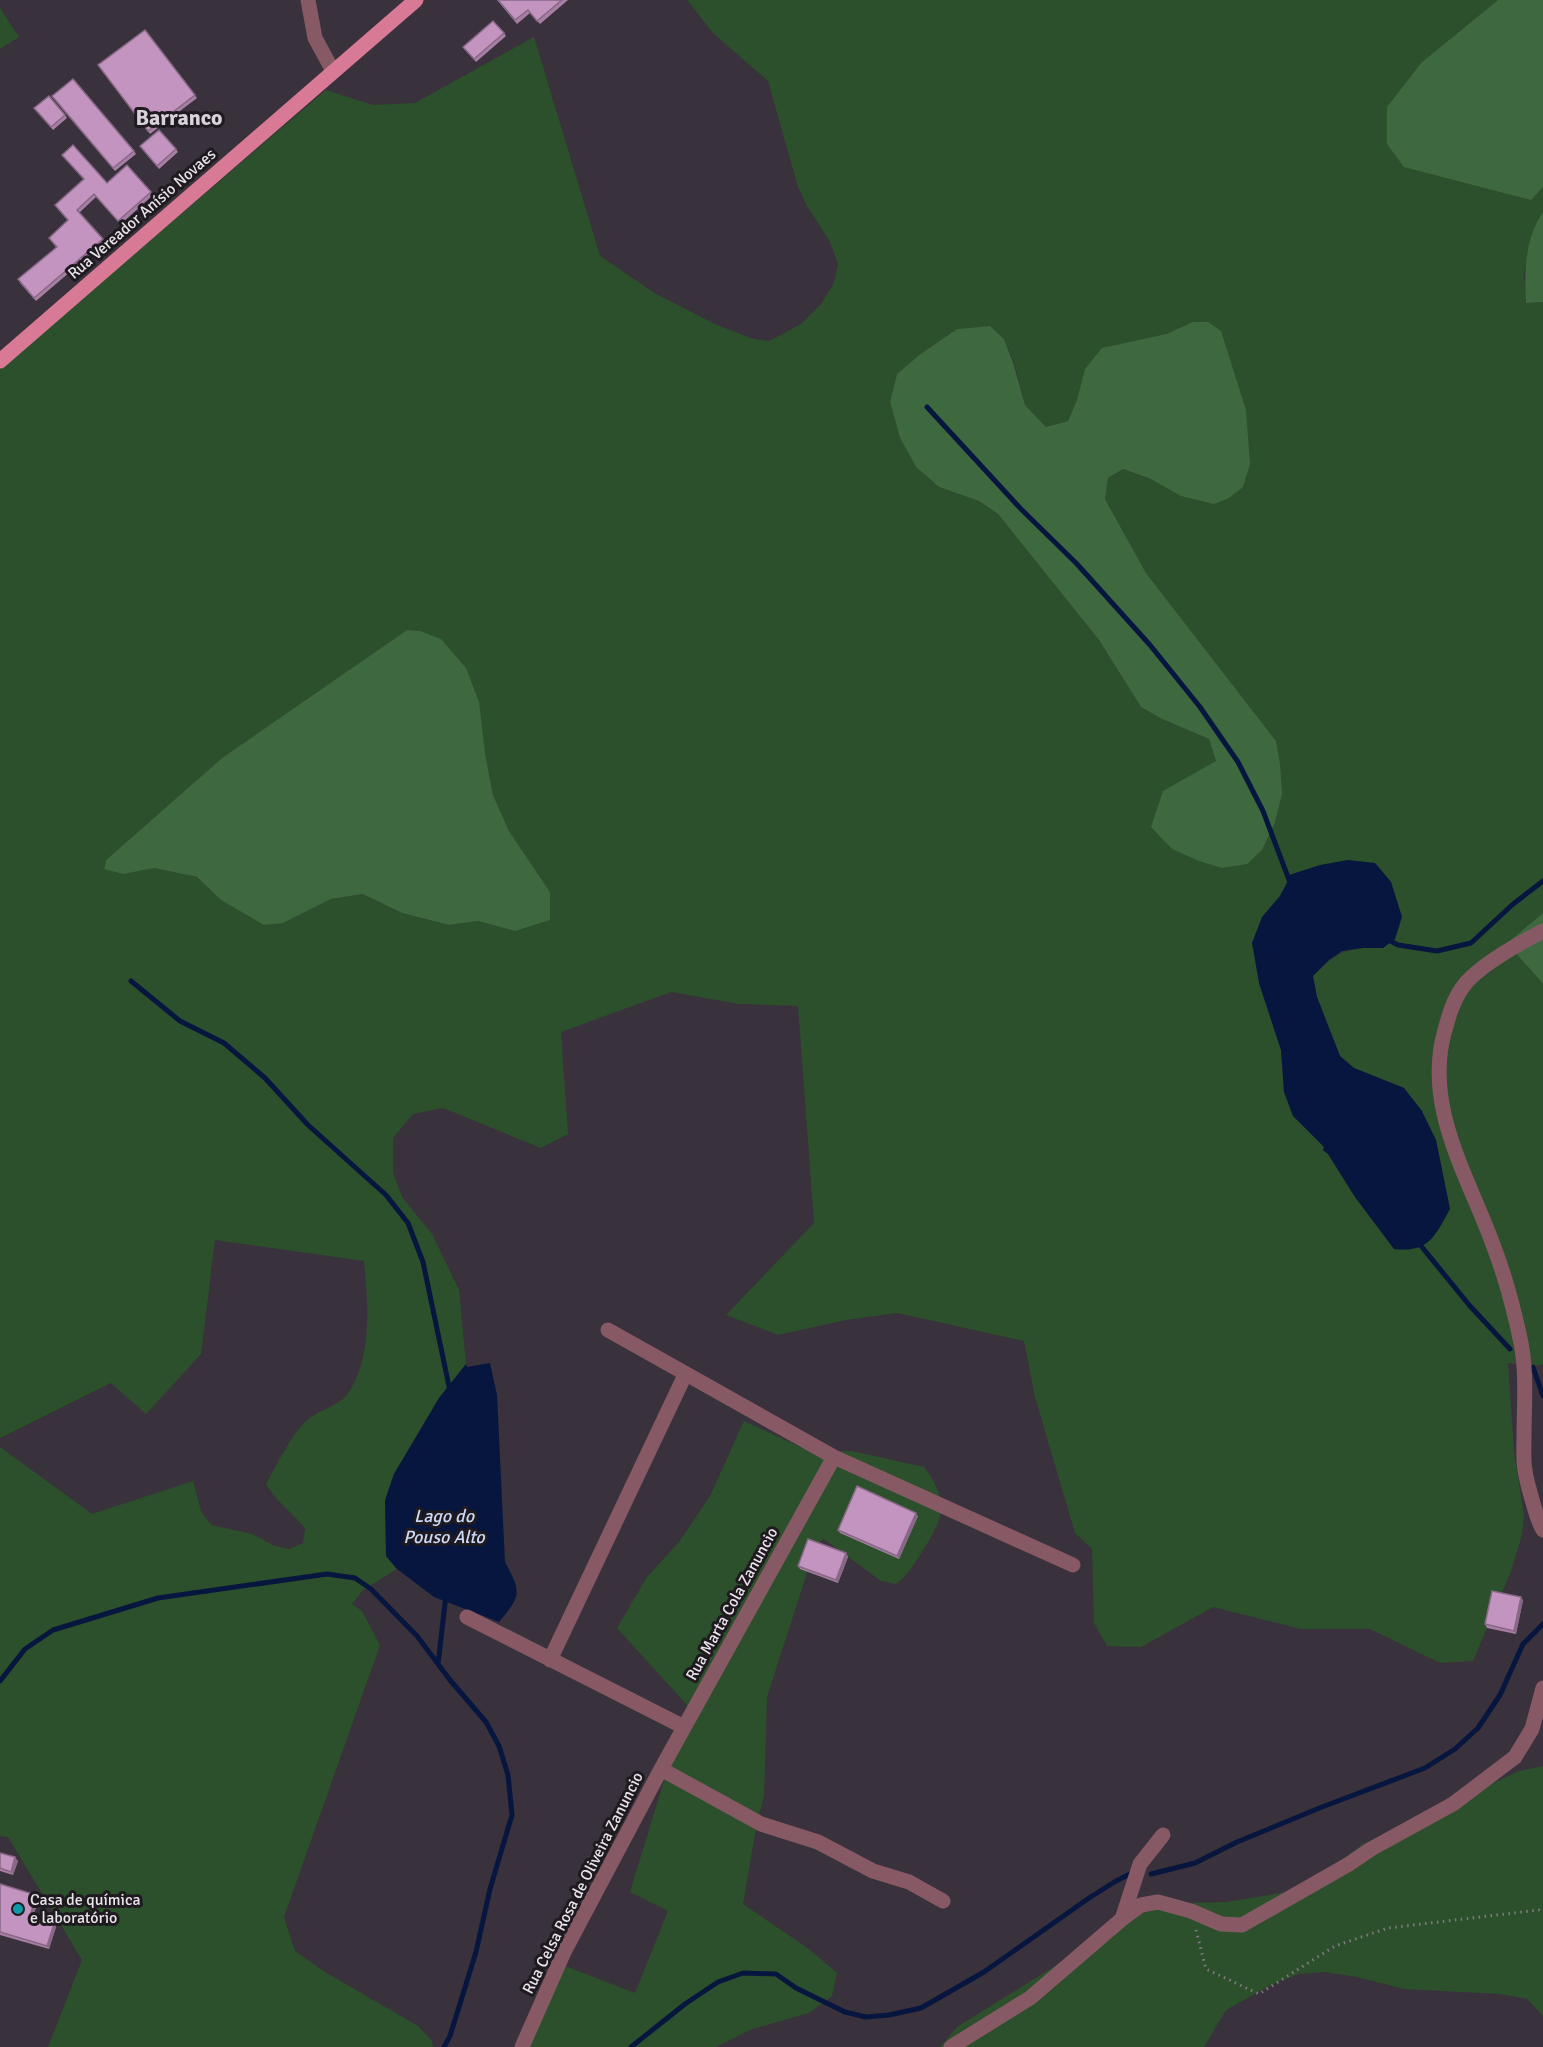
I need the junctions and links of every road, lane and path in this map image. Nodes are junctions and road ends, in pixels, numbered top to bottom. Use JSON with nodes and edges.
{"nodes":[{"id":1,"x":308,"y":0,"type":"edge"},
{"id":2,"x":416,"y":0,"type":"edge"},
{"id":3,"x":333,"y":71,"type":"junction"},
{"id":4,"x":0,"y":361,"type":"edge"},
{"id":5,"x":1543,"y":931,"type":"edge"},
{"id":6,"x":609,"y":1330,"type":"dead end"},
{"id":7,"x":685,"y":1375,"type":"junction"},
{"id":8,"x":834,"y":1457,"type":"junction"},
{"id":9,"x":1543,"y":1530,"type":"edge"},
{"id":10,"x":1073,"y":1566,"type":"dead end"},
{"id":11,"x":467,"y":1617,"type":"dead end"},
{"id":12,"x":550,"y":1659,"type":"junction"},
{"id":13,"x":1543,"y":1688,"type":"edge"},
{"id":14,"x":684,"y":1727,"type":"junction"},
{"id":15,"x":661,"y":1769,"type":"junction"},
{"id":16,"x":1163,"y":1835,"type":"dead end"},
{"id":17,"x":943,"y":1901,"type":"dead end"},
{"id":18,"x":1191,"y":1911,"type":"junction"},
{"id":19,"x":1543,"y":1913,"type":"edge"},
{"id":20,"x":1122,"y":1919,"type":"junction"},
{"id":21,"x":522,"y":2047,"type":"edge"},
{"id":22,"x":951,"y":2047,"type":"edge"}],
"edges":[{"from":1,"to":3,"type":"street"},
{"from":2,"to":3,"type":"main road","name":"Rua Vereador Anísio Novaes"},
{"from":3,"to":4,"type":"main road","name":"Rua Vereador Anísio Novaes"},
{"from":5,"to":9,"type":"street"},
{"from":6,"to":7,"type":"street"},
{"from":7,"to":8,"type":"street"},
{"from":7,"to":12,"type":"street"},
{"from":8,"to":10,"type":"street"},
{"from":8,"to":14,"type":"street","name":"Rua Marta Cola Zanuncio"},
{"from":11,"to":12,"type":"street"},
{"from":12,"to":14,"type":"street"},
{"from":13,"to":18,"type":"street"},
{"from":14,"to":15,"type":"street","name":"Rua Marta Cola Zanuncio"},
{"from":15,"to":17,"type":"street"},
{"from":15,"to":21,"type":"street","name":"Rua Celsa Rosa de Oliveira Zanuncio"},
{"from":16,"to":20,"type":"street"},
{"from":18,"to":19,"type":"path"},
{"from":18,"to":20,"type":"street"},
{"from":20,"to":22,"type":"street"}]}
